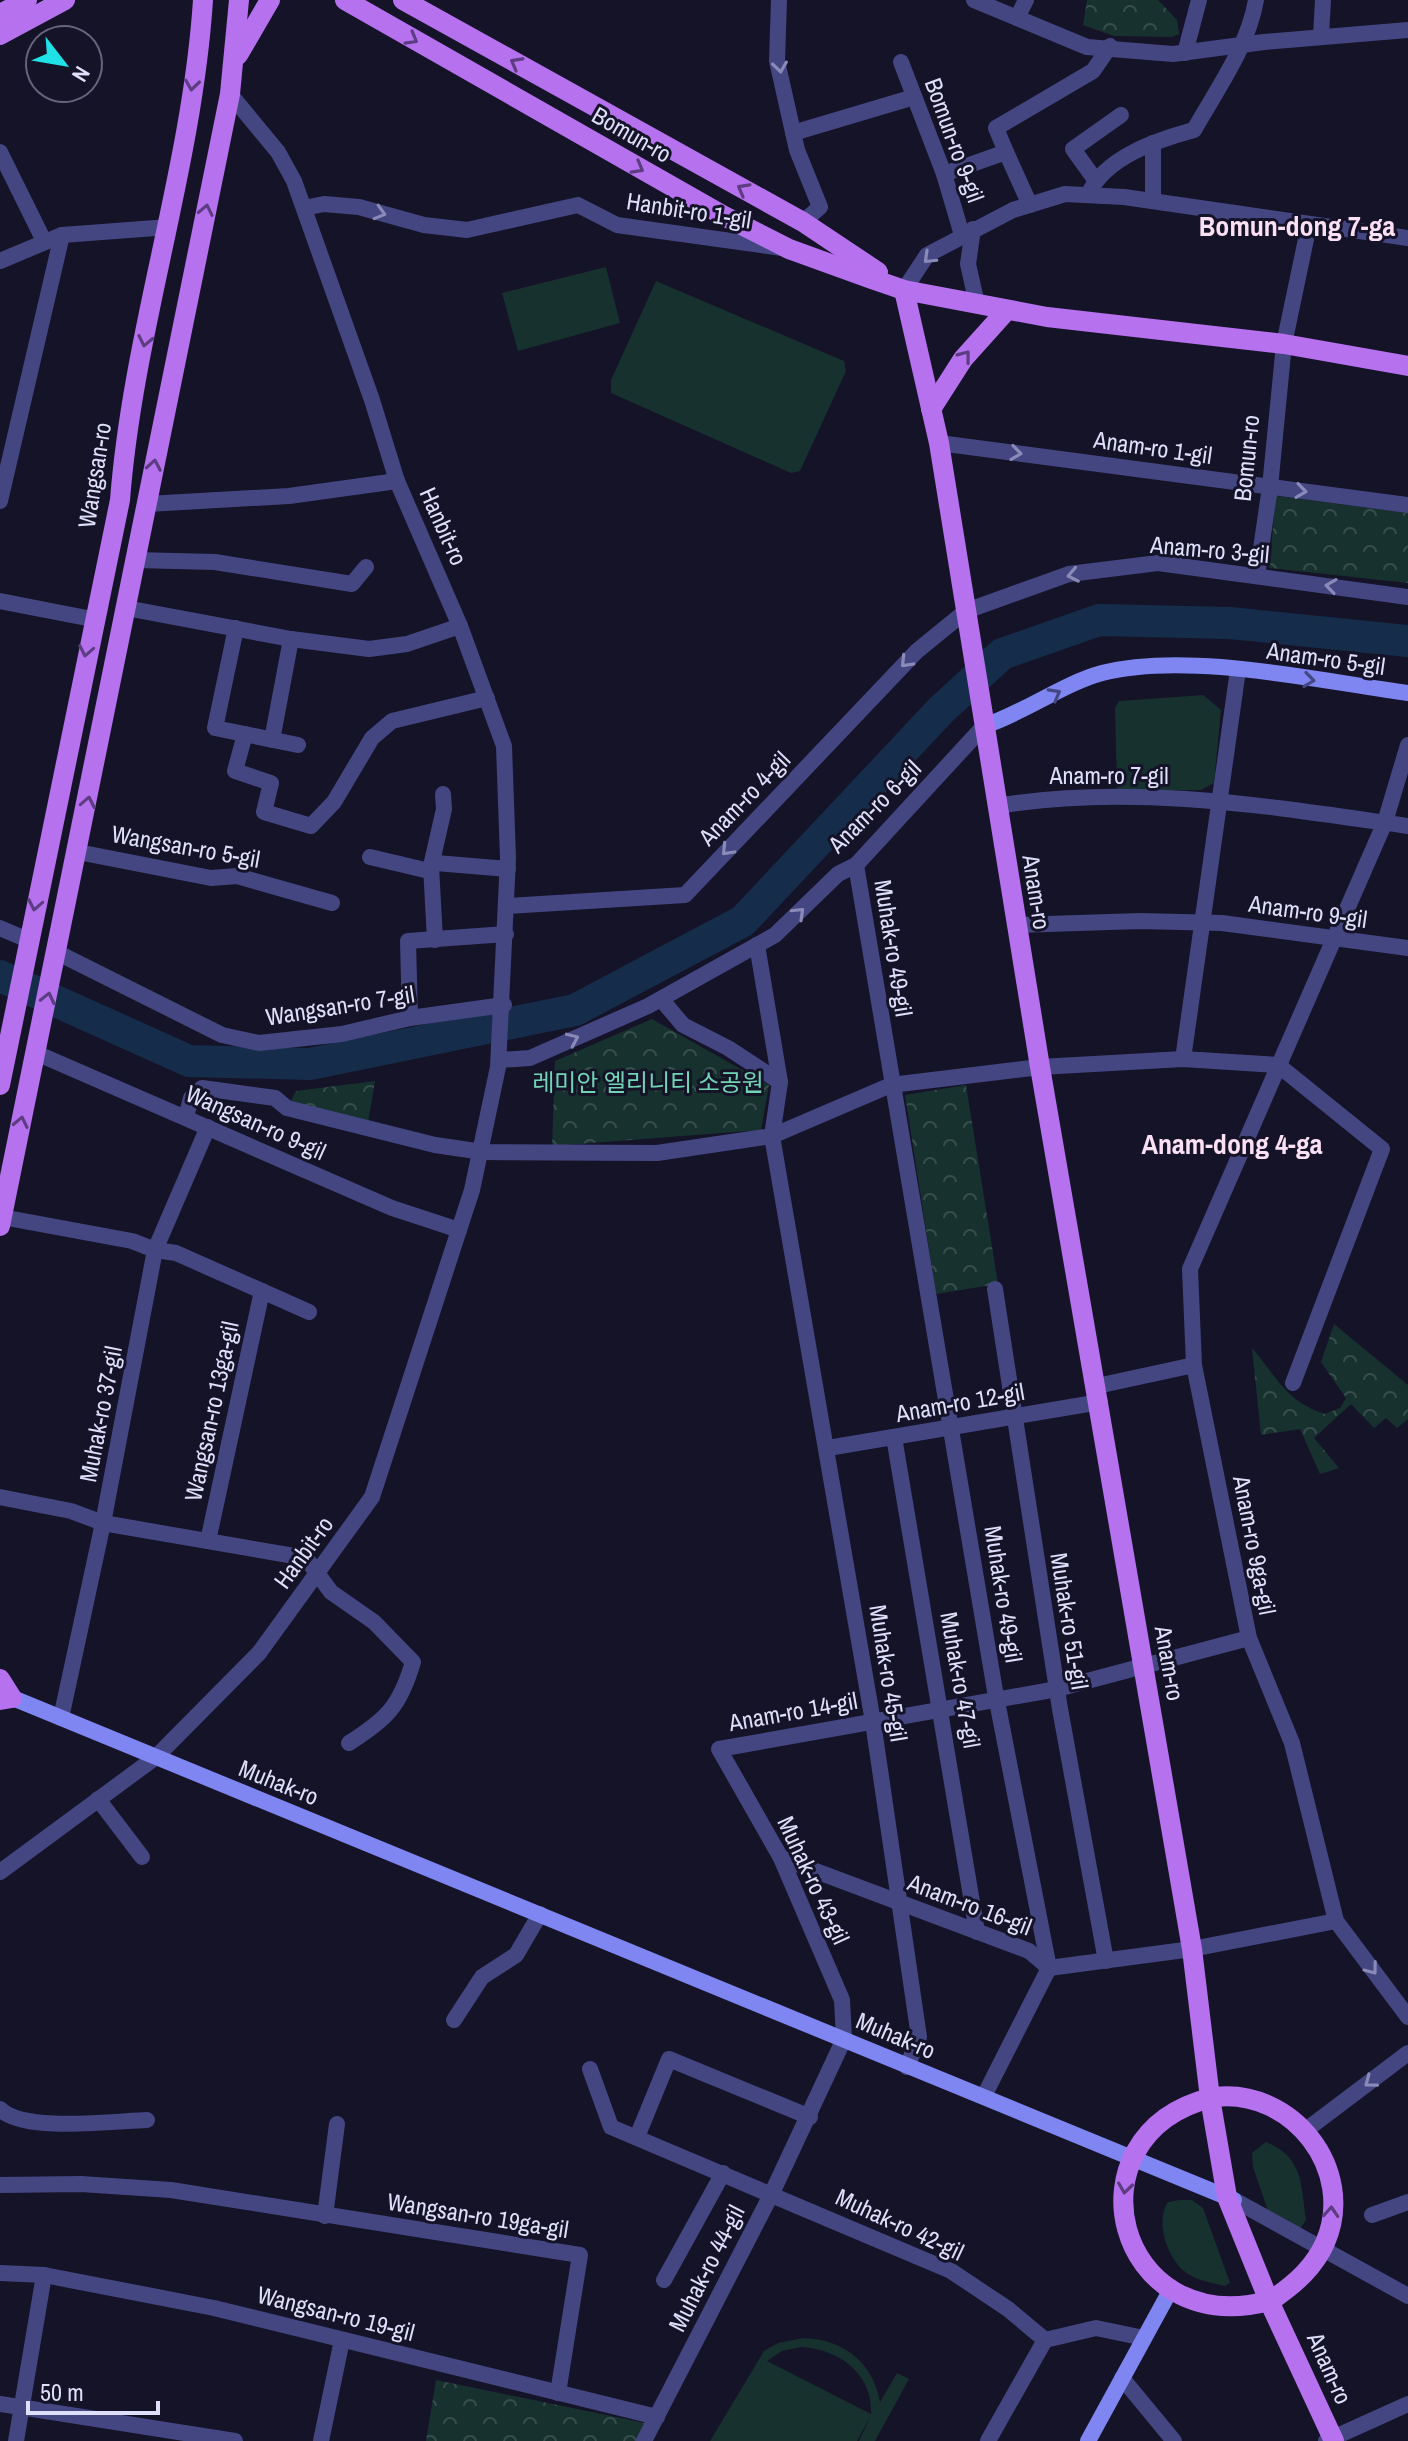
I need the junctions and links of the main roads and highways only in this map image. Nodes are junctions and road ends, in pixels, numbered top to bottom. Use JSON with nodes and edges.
{"nodes":[{"id":1,"x":27,"y":0,"type":"edge"},
{"id":2,"x":65,"y":0,"type":"edge"},
{"id":3,"x":239,"y":0,"type":"edge"},
{"id":4,"x":270,"y":0,"type":"edge"},
{"id":5,"x":345,"y":0,"type":"edge"},
{"id":6,"x":403,"y":0,"type":"edge"},
{"id":7,"x":200,"y":3,"type":"edge"},
{"id":8,"x":0,"y":14,"type":"edge"},
{"id":9,"x":0,"y":35,"type":"edge"},
{"id":10,"x":235,"y":62,"type":"junction"},
{"id":11,"x":904,"y":290,"type":"junction"},
{"id":12,"x":1007,"y":310,"type":"junction"},
{"id":13,"x":1408,"y":366,"type":"edge"},
{"id":14,"x":931,"y":409,"type":"junction"},
{"id":15,"x":1408,"y":693,"type":"edge"},
{"id":16,"x":984,"y":726,"type":"junction"},
{"id":17,"x":4,"y":1043,"type":"edge"},
{"id":18,"x":0,"y":1085,"type":"edge"},
{"id":19,"x":1,"y":1222,"type":"edge"},
{"id":20,"x":0,"y":1679,"type":"edge"},
{"id":21,"x":4,"y":1697,"type":"edge"},
{"id":22,"x":1213,"y":2097,"type":"junction"},
{"id":23,"x":1132,"y":2158,"type":"junction"},
{"id":24,"x":1230,"y":2198,"type":"junction"},
{"id":25,"x":1170,"y":2291,"type":"junction"},
{"id":26,"x":1272,"y":2299,"type":"junction"},
{"id":27,"x":1331,"y":2440,"type":"edge"},
{"id":28,"x":1088,"y":2441,"type":"edge"}],
"edges":[{"from":1,"to":8,"type":"main road"},
{"from":2,"to":9,"type":"main road"},
{"from":3,"to":10,"type":"main road"},
{"from":4,"to":10,"type":"main road"},
{"from":5,"to":11,"type":"main road","name":"Bomun-ro","one_way":true},
{"from":11,"to":6,"type":"main road","name":"Bomun-ro","one_way":true},
{"from":7,"to":17,"type":"main road","name":"Wangsan-ro","one_way":true},
{"from":19,"to":10,"type":"main road","one_way":true},
{"from":11,"to":12,"type":"main road","name":"Bomun-ro"},
{"from":11,"to":14,"type":"main road"},
{"from":12,"to":13,"type":"main road","name":"Bomun-ro"},
{"from":14,"to":12,"type":"main road","one_way":true},
{"from":14,"to":16,"type":"main road","name":"Anam-ro"},
{"from":16,"to":15,"type":"main road","name":"Anam-ro 5-gil","one_way":true},
{"from":16,"to":22,"type":"main road","name":"Anam-ro"},
{"from":17,"to":18,"type":"main road"},
{"from":20,"to":21,"type":"main road"},
{"from":21,"to":23,"type":"main road","name":"Muhak-ro"},
{"from":22,"to":23,"type":"main road"},
{"from":22,"to":24,"type":"main road","name":"Anam-ro"},
{"from":26,"to":22,"type":"main road","one_way":true},
{"from":23,"to":24,"type":"main road","name":"Muhak-ro"},
{"from":23,"to":25,"type":"main road","one_way":true},
{"from":24,"to":26,"type":"main road","name":"Anam-ro"},
{"from":25,"to":26,"type":"main road"},
{"from":25,"to":28,"type":"main road"},
{"from":26,"to":27,"type":"main road","name":"Anam-ro"}]}
